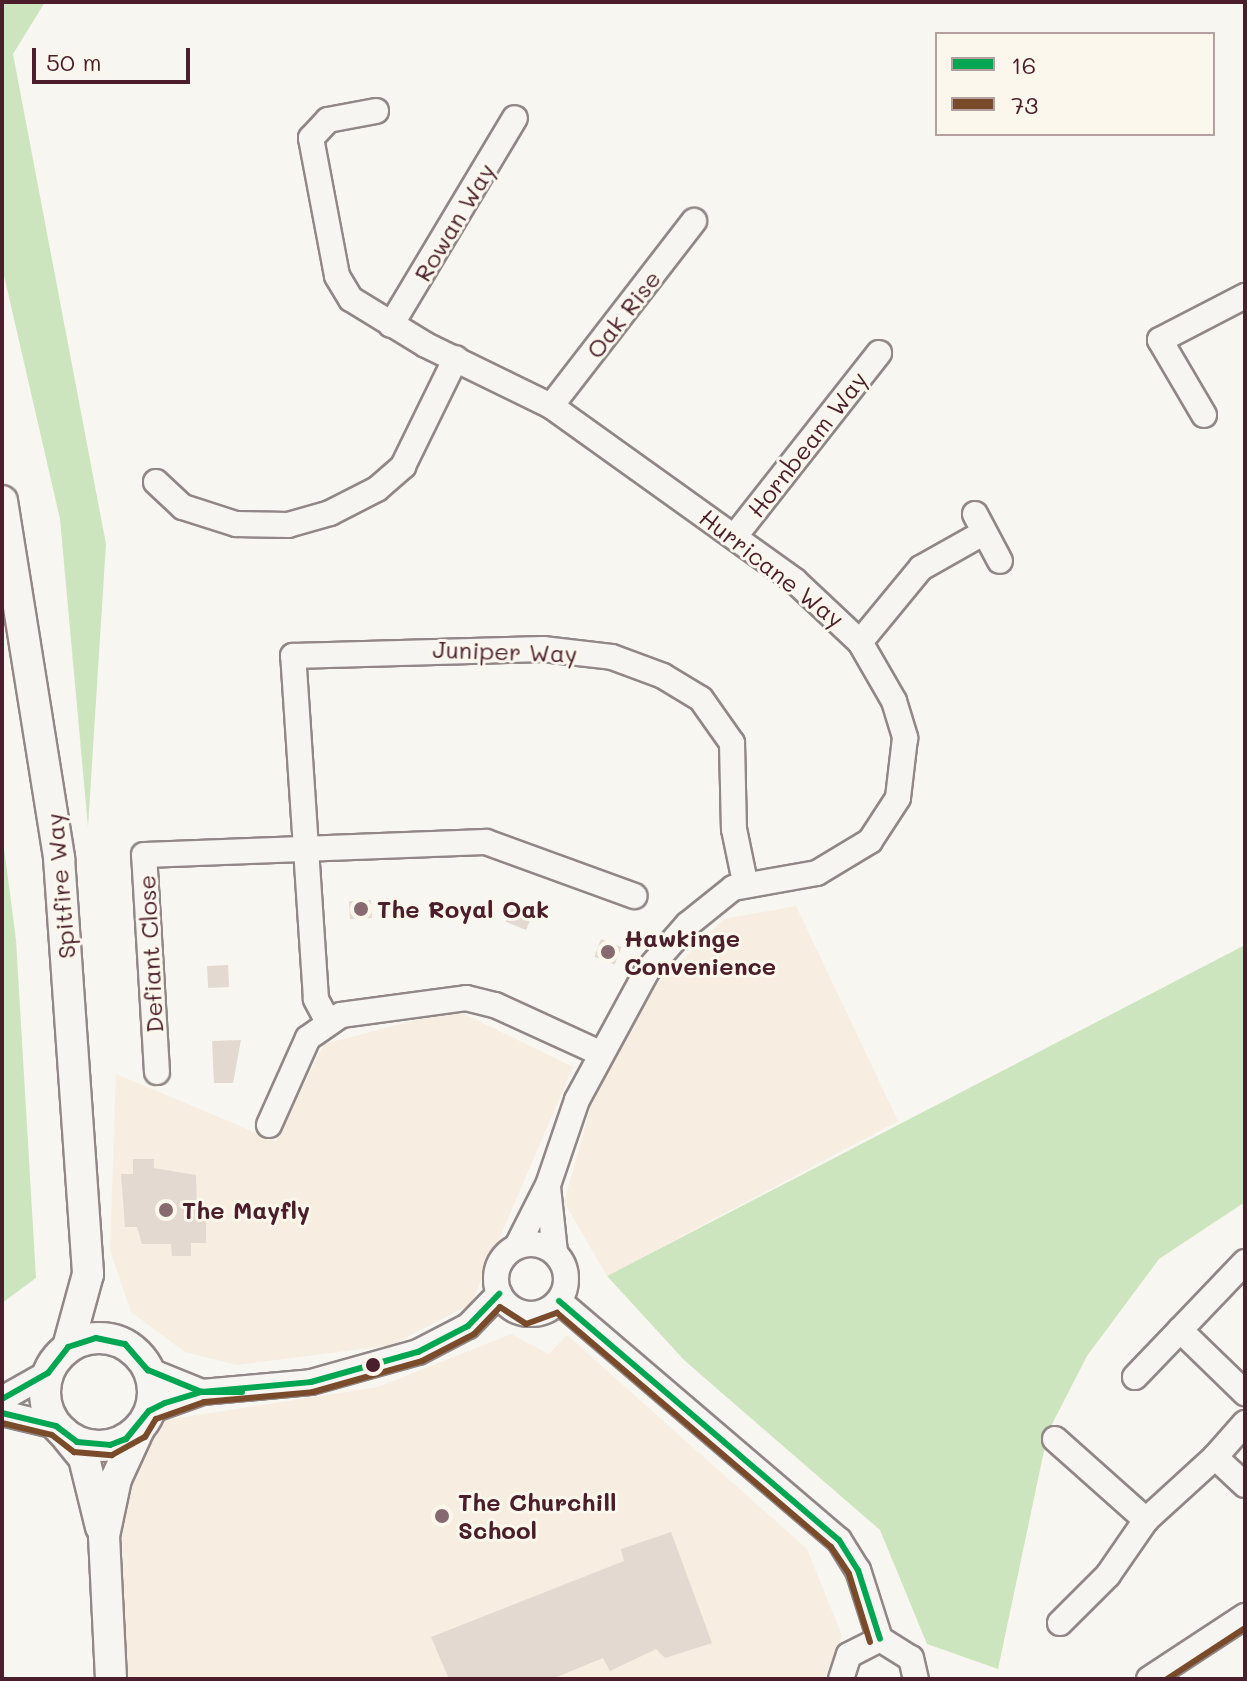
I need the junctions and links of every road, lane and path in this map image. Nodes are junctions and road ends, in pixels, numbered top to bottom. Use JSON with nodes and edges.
{"nodes":[{"id":1,"x":376,"y":111,"type":"dead end"},
{"id":2,"x":515,"y":118,"type":"dead end"},
{"id":3,"x":694,"y":221,"type":"dead end"},
{"id":4,"x":1245,"y":296,"type":"edge"},
{"id":5,"x":391,"y":325,"type":"junction"},
{"id":6,"x":879,"y":353,"type":"dead end"},
{"id":7,"x":456,"y":358,"type":"junction"},
{"id":8,"x":551,"y":406,"type":"junction"},
{"id":9,"x":1204,"y":415,"type":"dead end"},
{"id":10,"x":156,"y":482,"type":"dead end"},
{"id":11,"x":2,"y":501,"type":"edge"},
{"id":12,"x":735,"y":536,"type":"junction"},
{"id":13,"x":1000,"y":561,"type":"dead end"},
{"id":14,"x":860,"y":642,"type":"junction"},
{"id":15,"x":307,"y":846,"type":"junction"},
{"id":16,"x":745,"y":882,"type":"junction"},
{"id":17,"x":634,"y":896,"type":"dead end"},
{"id":18,"x":327,"y":1020,"type":"junction"},
{"id":19,"x":600,"y":1053,"type":"junction"},
{"id":20,"x":157,"y":1072,"type":"dead end"},
{"id":21,"x":269,"y":1125,"type":"dead end"},
{"id":22,"x":548,"y":1185,"type":"junction"},
{"id":23,"x":517,"y":1246,"type":"junction"},
{"id":24,"x":555,"y":1252,"type":"junction"},
{"id":25,"x":1245,"y":1262,"type":"edge"},
{"id":26,"x":88,"y":1274,"type":"junction"},
{"id":27,"x":499,"y":1294,"type":"junction"},
{"id":28,"x":559,"y":1301,"type":"junction"},
{"id":29,"x":1180,"y":1330,"type":"junction"},
{"id":30,"x":125,"y":1344,"type":"junction"},
{"id":31,"x":68,"y":1347,"type":"junction"},
{"id":32,"x":148,"y":1370,"type":"junction"},
{"id":33,"x":48,"y":1373,"type":"junction"},
{"id":34,"x":1135,"y":1377,"type":"dead end"},
{"id":35,"x":202,"y":1392,"type":"junction"},
{"id":36,"x":1245,"y":1393,"type":"edge"},
{"id":37,"x":2,"y":1399,"type":"edge"},
{"id":38,"x":2,"y":1413,"type":"edge"},
{"id":39,"x":144,"y":1420,"type":"junction"},
{"id":40,"x":1245,"y":1423,"type":"edge"},
{"id":41,"x":60,"y":1429,"type":"junction"},
{"id":42,"x":1055,"y":1439,"type":"dead end"},
{"id":43,"x":1215,"y":1457,"type":"junction"},
{"id":44,"x":1245,"y":1485,"type":"edge"},
{"id":45,"x":1146,"y":1520,"type":"junction"},
{"id":46,"x":104,"y":1536,"type":"junction"},
{"id":47,"x":1245,"y":1616,"type":"edge"},
{"id":48,"x":1060,"y":1623,"type":"dead end"},
{"id":49,"x":880,"y":1639,"type":"junction"},
{"id":50,"x":111,"y":1679,"type":"edge"},
{"id":51,"x":841,"y":1679,"type":"edge"},
{"id":52,"x":916,"y":1679,"type":"edge"},
{"id":53,"x":1149,"y":1679,"type":"edge"}],
"edges":[{"from":1,"to":5,"type":"street","name":"Hurricane Way"},
{"from":2,"to":5,"type":"street","name":"Rowan Way"},
{"from":3,"to":8,"type":"street","name":"Oak Rise"},
{"from":4,"to":9,"type":"street"},
{"from":5,"to":7,"type":"street","name":"Hurricane Way"},
{"from":6,"to":12,"type":"street","name":"Hornbeam Way"},
{"from":7,"to":8,"type":"street","name":"Hurricane Way"},
{"from":7,"to":10,"type":"street"},
{"from":8,"to":12,"type":"street","name":"Hurricane Way"},
{"from":11,"to":26,"type":"main road","name":"Spitfire Way"},
{"from":12,"to":14,"type":"street","name":"Hurricane Way"},
{"from":13,"to":14,"type":"street"},
{"from":14,"to":16,"type":"street","name":"Hurricane Way"},
{"from":15,"to":16,"type":"street","name":"Juniper Way"},
{"from":15,"to":17,"type":"street","name":"Defiant Close"},
{"from":15,"to":18,"type":"street"},
{"from":15,"to":20,"type":"street","name":"Defiant Close"},
{"from":16,"to":19,"type":"street","name":"Hurricane Way"},
{"from":18,"to":19,"type":"street"},
{"from":18,"to":21,"type":"street"},
{"from":19,"to":22,"type":"street","name":"Hurricane Way"},
{"from":22,"to":23,"type":"street","name":"Hurricane Way"},
{"from":22,"to":24,"type":"street","name":"Hurricane Way"},
{"from":23,"to":24,"type":"street"},
{"from":23,"to":27,"type":"street"},
{"from":24,"to":28,"type":"street"},
{"from":25,"to":29,"type":"street"},
{"from":26,"to":30,"type":"main road","name":"Spitfire Way"},
{"from":26,"to":31,"type":"main road","name":"Spitfire Way"},
{"from":27,"to":28,"type":"street"},
{"from":27,"to":35,"type":"street"},
{"from":28,"to":49,"type":"street"},
{"from":29,"to":34,"type":"street"},
{"from":29,"to":36,"type":"street"},
{"from":30,"to":31,"type":"main road"},
{"from":30,"to":32,"type":"main road"},
{"from":31,"to":33,"type":"main road"},
{"from":32,"to":35,"type":"street"},
{"from":32,"to":39,"type":"main road"},
{"from":33,"to":37,"type":"street"},
{"from":33,"to":41,"type":"main road"},
{"from":35,"to":39,"type":"street"},
{"from":38,"to":41,"type":"street"},
{"from":39,"to":41,"type":"main road"},
{"from":39,"to":46,"type":"main road"},
{"from":40,"to":43,"type":"street"},
{"from":41,"to":46,"type":"main road"},
{"from":42,"to":45,"type":"street"},
{"from":43,"to":44,"type":"street"},
{"from":43,"to":45,"type":"street"},
{"from":45,"to":48,"type":"street"},
{"from":46,"to":50,"type":"main road"},
{"from":47,"to":53,"type":"street"},
{"from":49,"to":51,"type":"street"},
{"from":49,"to":52,"type":"street"}]}
